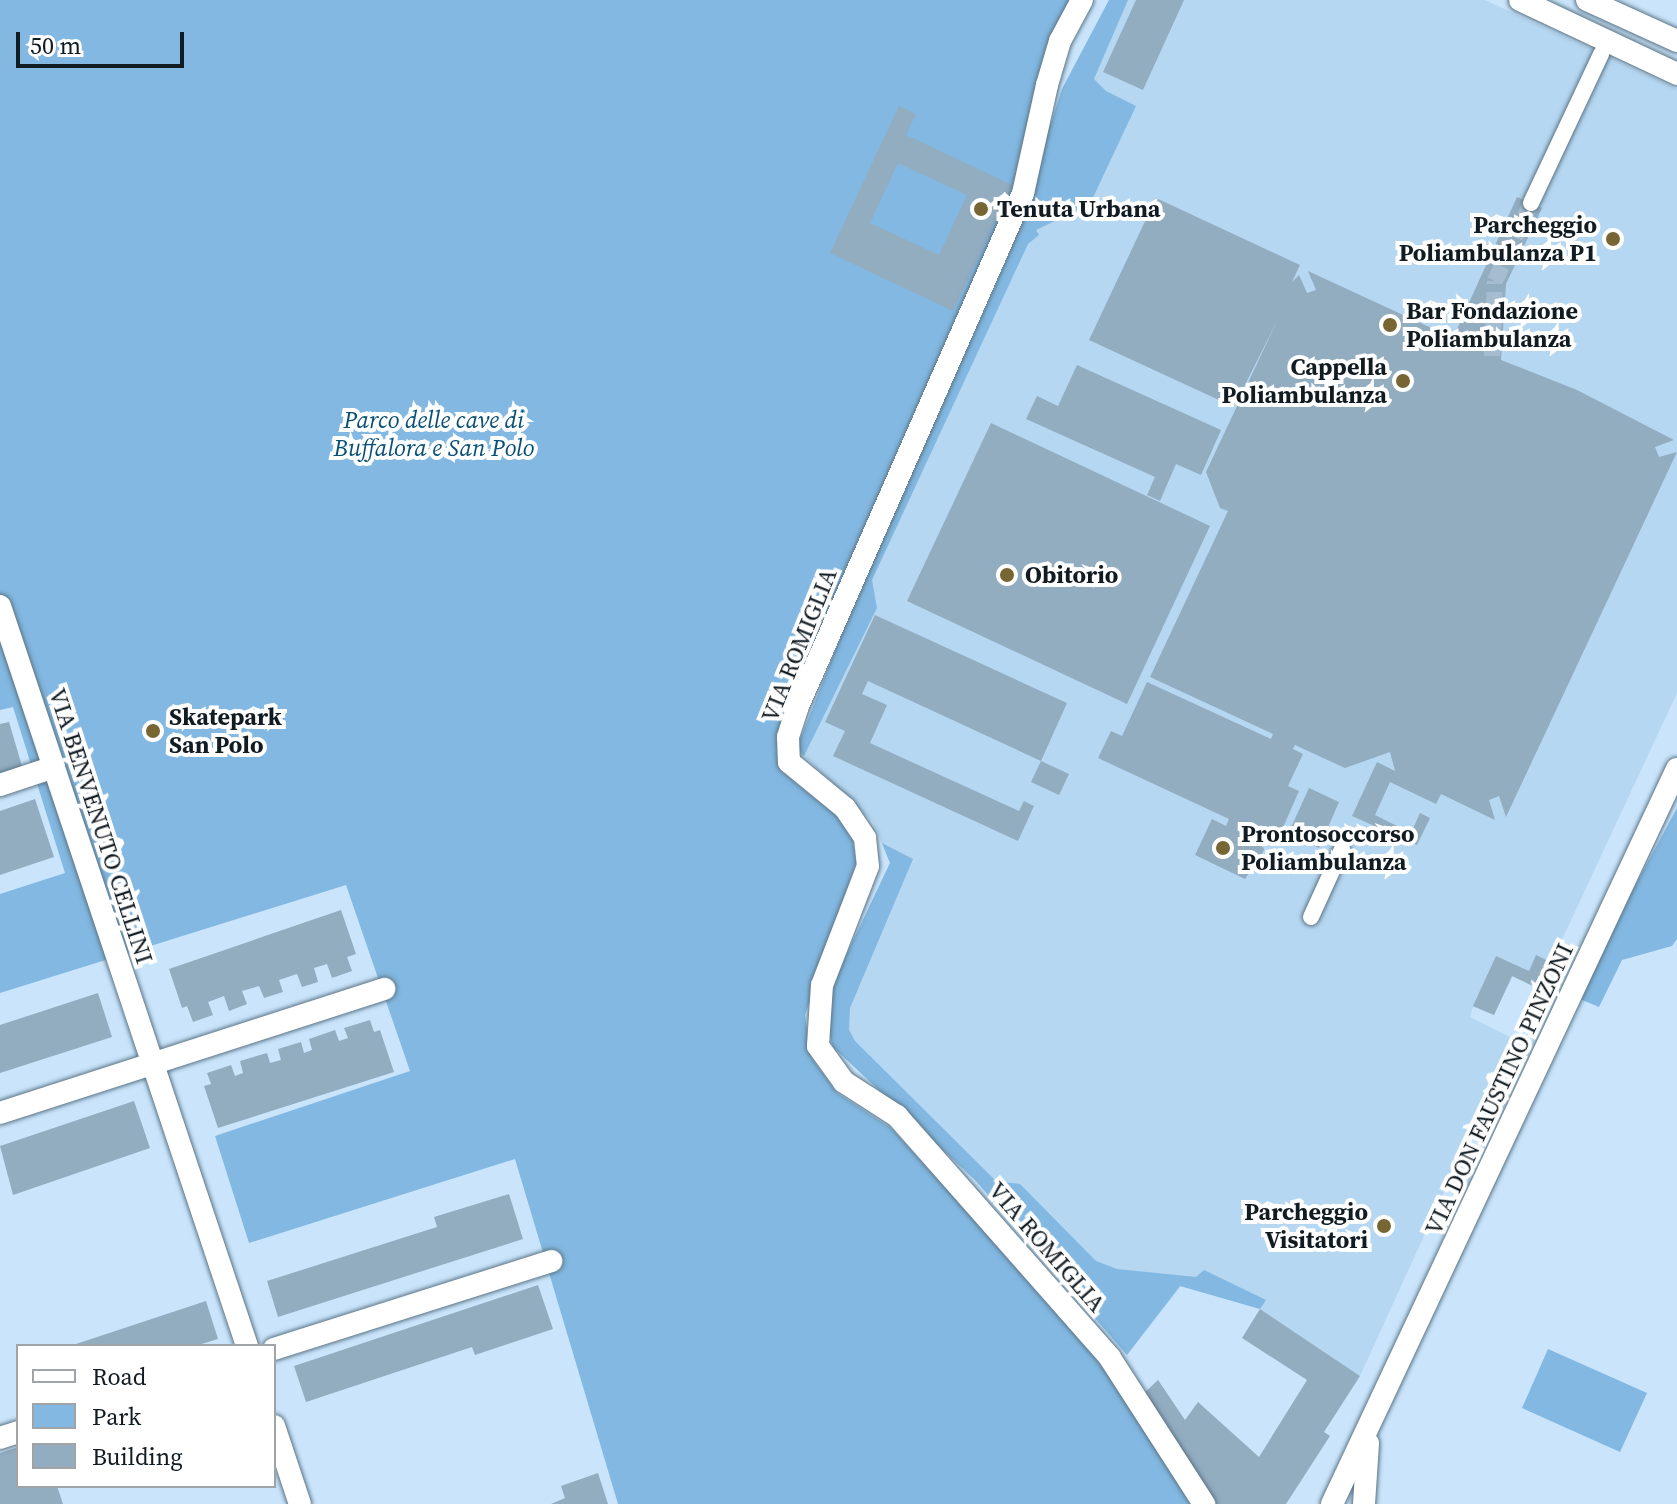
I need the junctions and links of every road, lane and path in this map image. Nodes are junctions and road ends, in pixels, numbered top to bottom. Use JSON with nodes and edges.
{"nodes":[{"id":1,"x":1082,"y":0,"type":"edge"},
{"id":2,"x":1520,"y":0,"type":"edge"},
{"id":3,"x":1587,"y":0,"type":"edge"},
{"id":4,"x":1677,"y":41,"type":"edge"},
{"id":5,"x":1601,"y":54,"type":"dead end"},
{"id":6,"x":1677,"y":74,"type":"edge"},
{"id":7,"x":1531,"y":203,"type":"tunnel mouth"},
{"id":8,"x":0,"y":606,"type":"edge"},
{"id":9,"x":54,"y":767,"type":"junction"},
{"id":10,"x":1677,"y":769,"type":"edge"},
{"id":11,"x":0,"y":785,"type":"edge"},
{"id":12,"x":1342,"y":849,"type":"dead end"},
{"id":13,"x":1311,"y":917,"type":"dead end"},
{"id":14,"x":385,"y":989,"type":"dead end"},
{"id":15,"x":152,"y":1062,"type":"junction"},
{"id":16,"x":0,"y":1113,"type":"edge"},
{"id":17,"x":551,"y":1261,"type":"dead end"},
{"id":18,"x":246,"y":1344,"type":"edge"},
{"id":19,"x":276,"y":1348,"type":"edge"},
{"id":20,"x":1371,"y":1430,"type":"junction"},
{"id":21,"x":276,"y":1432,"type":"edge"},
{"id":22,"x":300,"y":1504,"type":"edge"},
{"id":23,"x":1204,"y":1504,"type":"edge"},
{"id":24,"x":1332,"y":1504,"type":"edge"},
{"id":25,"x":1364,"y":1504,"type":"edge"}],
"edges":[{"from":1,"to":23,"type":"street","name":"VIA ROMIGLIA"},
{"from":2,"to":6,"type":"street"},
{"from":3,"to":4,"type":"street"},
{"from":5,"to":7,"type":"street"},
{"from":8,"to":9,"type":"street","name":"VIA BENVENUTO CELLINI"},
{"from":9,"to":11,"type":"street"},
{"from":9,"to":15,"type":"street","name":"VIA BENVENUTO CELLINI"},
{"from":10,"to":20,"type":"street","name":"VIA DON FAUSTINO PINZONI"},
{"from":12,"to":13,"type":"street"},
{"from":14,"to":15,"type":"street"},
{"from":15,"to":16,"type":"street"},
{"from":15,"to":18,"type":"street","name":"VIA BENVENUTO CELLINI"},
{"from":17,"to":19,"type":"street"},
{"from":20,"to":24,"type":"street","name":"VIA DON FAUSTINO PINZONI"},
{"from":20,"to":25,"type":"street","name":"VIA DON FAUSTINO PINZONI"},
{"from":21,"to":22,"type":"street"}]}
